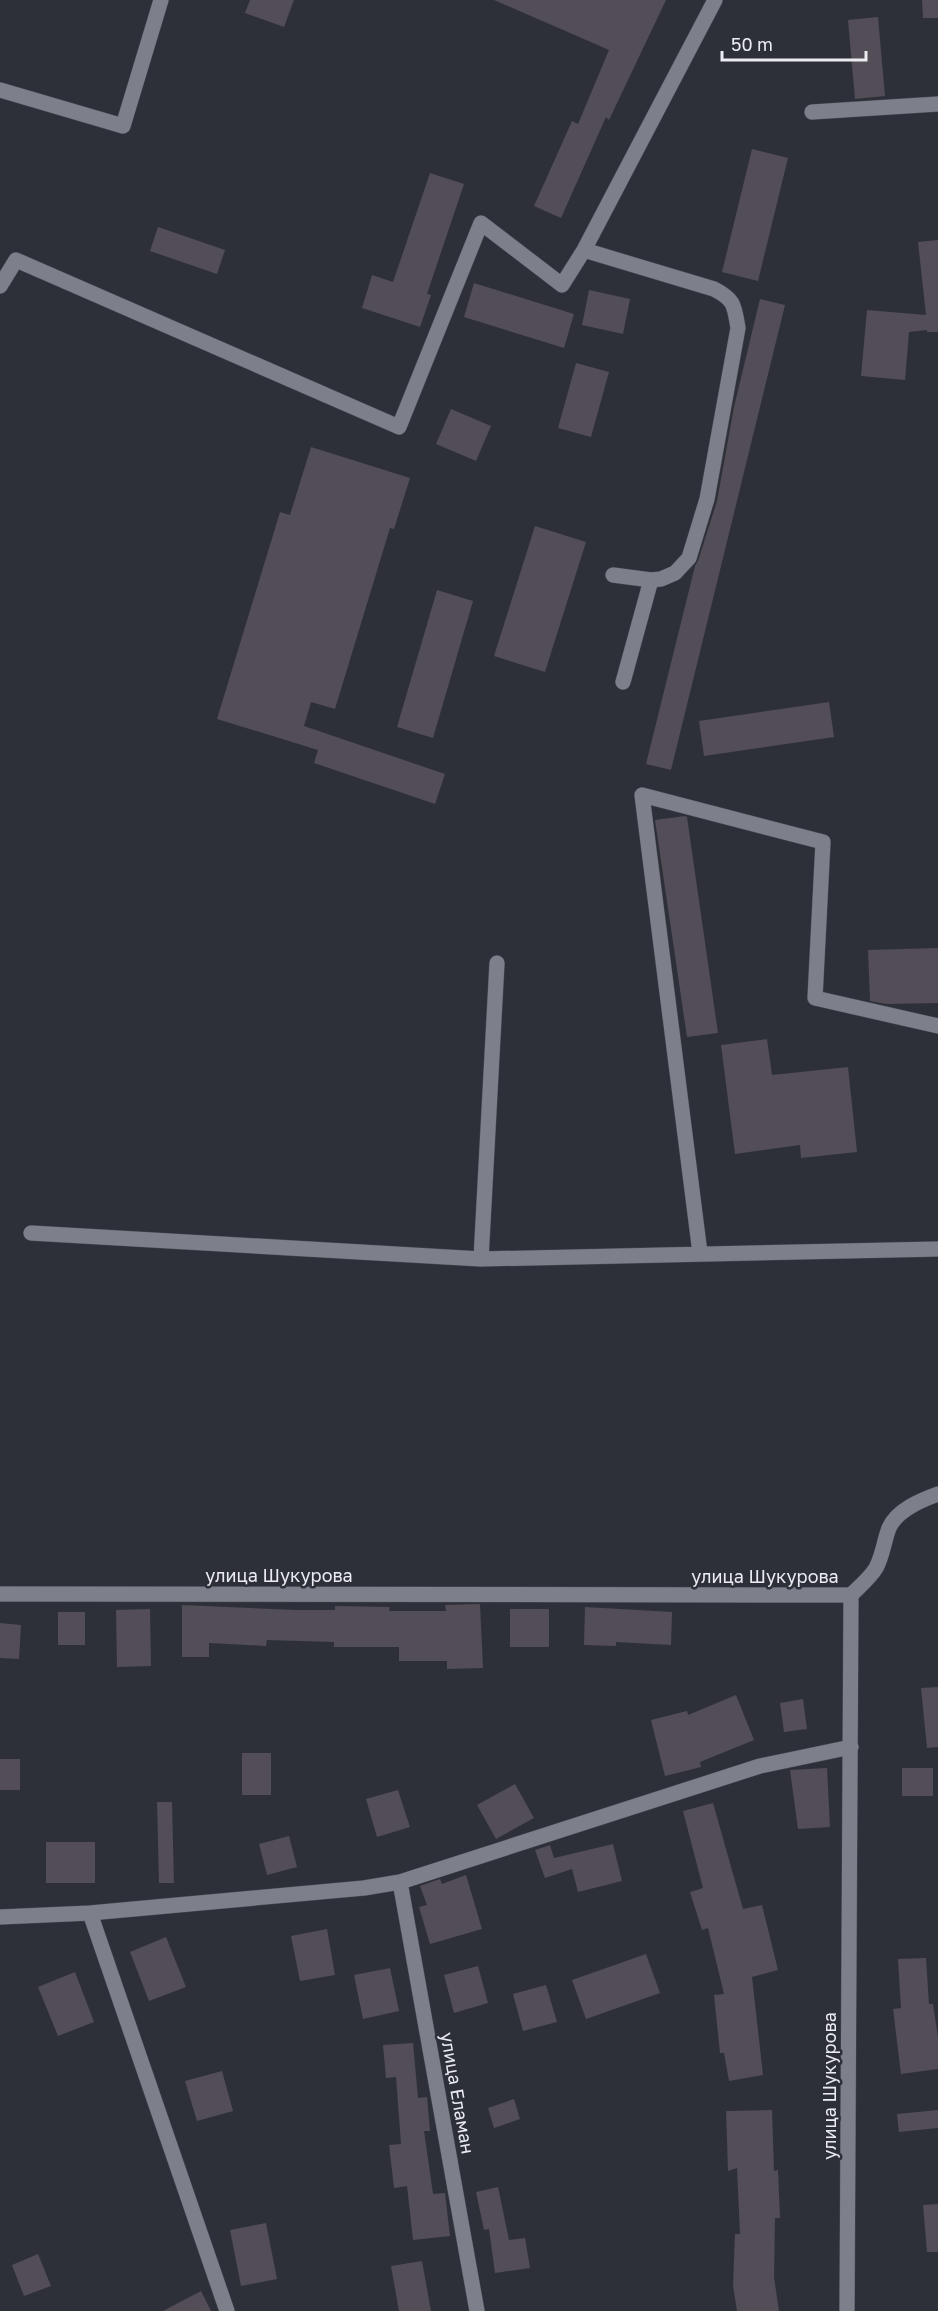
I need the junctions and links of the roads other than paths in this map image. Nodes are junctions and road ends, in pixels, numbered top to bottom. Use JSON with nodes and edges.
{"nodes":[{"id":1,"x":161,"y":0,"type":"edge"},
{"id":2,"x":715,"y":0,"type":"edge"},
{"id":3,"x":0,"y":90,"type":"edge"},
{"id":4,"x":938,"y":104,"type":"edge"},
{"id":5,"x":812,"y":112,"type":"dead end"},
{"id":6,"x":584,"y":250,"type":"junction"},
{"id":7,"x":0,"y":286,"type":"edge"},
{"id":8,"x":613,"y":574,"type":"dead end"},
{"id":9,"x":651,"y":580,"type":"junction"},
{"id":10,"x":623,"y":682,"type":"dead end"},
{"id":11,"x":497,"y":963,"type":"dead end"},
{"id":12,"x":938,"y":1026,"type":"edge"},
{"id":13,"x":31,"y":1233,"type":"dead end"},
{"id":14,"x":938,"y":1249,"type":"edge"},
{"id":15,"x":700,"y":1253,"type":"junction"},
{"id":16,"x":481,"y":1259,"type":"junction"},
{"id":17,"x":938,"y":1494,"type":"edge"},
{"id":18,"x":0,"y":1594,"type":"edge"},
{"id":19,"x":851,"y":1595,"type":"junction"},
{"id":20,"x":851,"y":1747,"type":"junction"},
{"id":21,"x":400,"y":1882,"type":"junction"},
{"id":22,"x":90,"y":1913,"type":"junction"},
{"id":23,"x":0,"y":1917,"type":"edge"},
{"id":24,"x":227,"y":2311,"type":"edge"},
{"id":25,"x":477,"y":2311,"type":"edge"},
{"id":26,"x":847,"y":2311,"type":"edge"}],
"edges":[{"from":1,"to":3,"type":"street"},
{"from":2,"to":6,"type":"street"},
{"from":4,"to":5,"type":"street"},
{"from":6,"to":7,"type":"street"},
{"from":6,"to":9,"type":"street"},
{"from":8,"to":9,"type":"street"},
{"from":9,"to":10,"type":"street"},
{"from":11,"to":16,"type":"street"},
{"from":12,"to":15,"type":"street"},
{"from":13,"to":16,"type":"street"},
{"from":14,"to":15,"type":"street"},
{"from":15,"to":16,"type":"street"},
{"from":17,"to":19,"type":"street"},
{"from":18,"to":19,"type":"street","name":"улица Шукурова"},
{"from":19,"to":20,"type":"street","name":"улица Шукурова"},
{"from":20,"to":21,"type":"street"},
{"from":20,"to":26,"type":"street","name":"улица Шукурова"},
{"from":21,"to":22,"type":"street"},
{"from":21,"to":25,"type":"street","name":"улица Еламан"},
{"from":22,"to":23,"type":"street"},
{"from":22,"to":24,"type":"street"}]}
